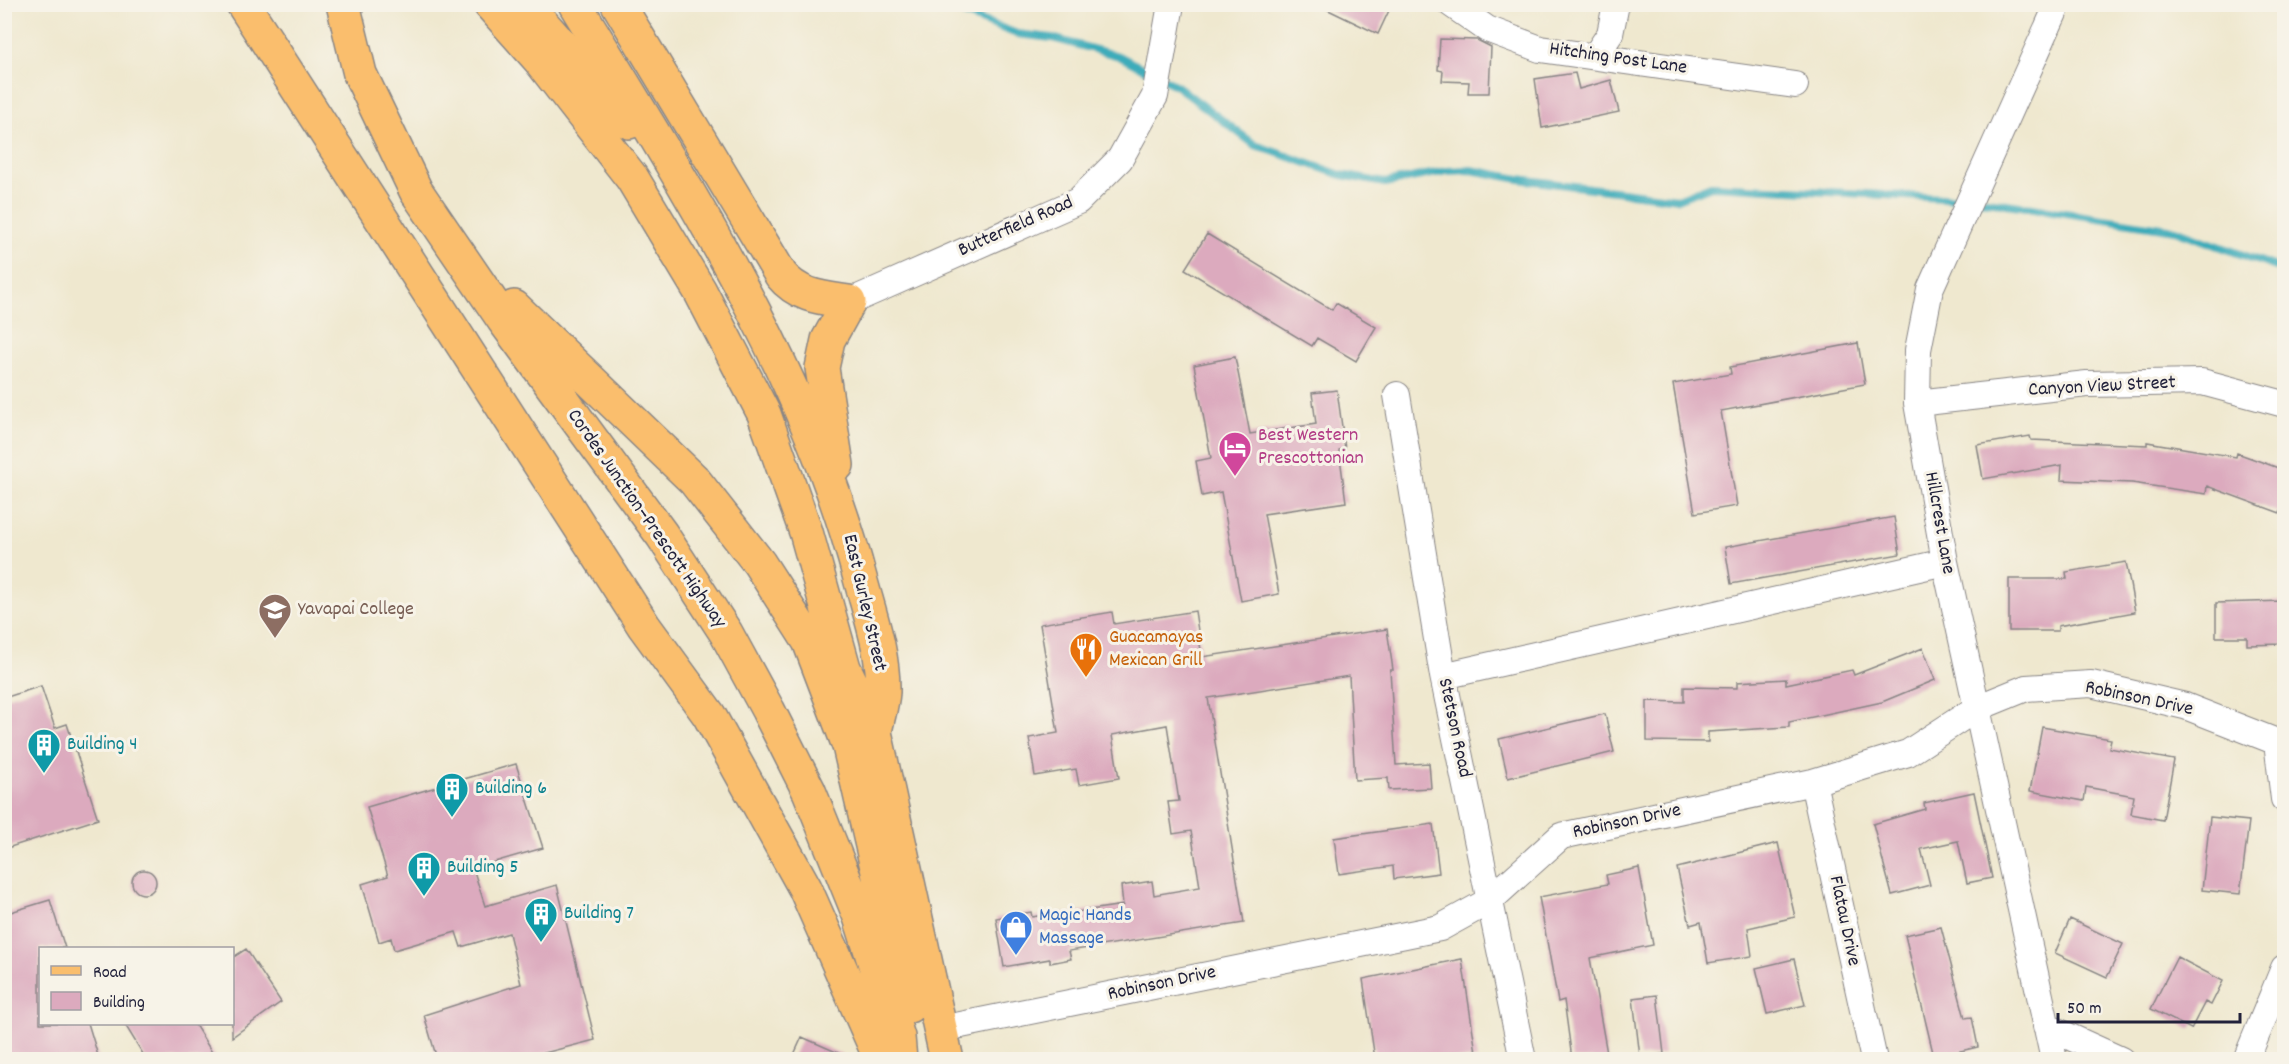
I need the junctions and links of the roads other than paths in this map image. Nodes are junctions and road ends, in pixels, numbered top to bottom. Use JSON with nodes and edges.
{"nodes":[{"id":1,"x":243,"y":4,"type":"edge"},
{"id":2,"x":343,"y":4,"type":"edge"},
{"id":3,"x":490,"y":4,"type":"edge"},
{"id":4,"x":525,"y":4,"type":"edge"},
{"id":5,"x":574,"y":4,"type":"edge"},
{"id":6,"x":618,"y":4,"type":"edge"},
{"id":7,"x":1171,"y":4,"type":"edge"},
{"id":8,"x":1451,"y":4,"type":"edge"},
{"id":9,"x":1616,"y":4,"type":"edge"},
{"id":10,"x":2058,"y":4,"type":"edge"},
{"id":11,"x":1596,"y":55,"type":"junction"},
{"id":12,"x":1795,"y":85,"type":"dead end"},
{"id":13,"x":678,"y":176,"type":"junction"},
{"id":14,"x":416,"y":191,"type":"junction"},
{"id":15,"x":849,"y":302,"type":"junction"},
{"id":16,"x":1397,"y":395,"type":"dead end"},
{"id":17,"x":1917,"y":404,"type":"junction"},
{"id":18,"x":2284,"y":404,"type":"edge"},
{"id":19,"x":845,"y":522,"type":"junction"},
{"id":20,"x":1945,"y":562,"type":"junction"},
{"id":21,"x":1443,"y":676,"type":"junction"},
{"id":22,"x":1977,"y":708,"type":"junction"},
{"id":23,"x":875,"y":732,"type":"junction"},
{"id":24,"x":2281,"y":741,"type":"edge"},
{"id":25,"x":1813,"y":783,"type":"junction"},
{"id":26,"x":2284,"y":799,"type":"edge"},
{"id":27,"x":1489,"y":901,"type":"junction"},
{"id":28,"x":2284,"y":968,"type":"edge"},
{"id":29,"x":2046,"y":1026,"type":"junction"},
{"id":30,"x":944,"y":1044,"type":"edge"},
{"id":31,"x":881,"y":1059,"type":"edge"},
{"id":32,"x":900,"y":1059,"type":"edge"},
{"id":33,"x":926,"y":1059,"type":"edge"},
{"id":34,"x":1523,"y":1059,"type":"edge"},
{"id":35,"x":1874,"y":1059,"type":"edge"},
{"id":36,"x":2054,"y":1059,"type":"edge"},
{"id":37,"x":2121,"y":1059,"type":"edge"},
{"id":38,"x":2246,"y":1059,"type":"edge"}],
"edges":[{"from":1,"to":31,"type":"main road"},
{"from":2,"to":14,"type":"main road","name":"Cordes Junction–Prescott Highway"},
{"from":3,"to":23,"type":"main road"},
{"from":4,"to":13,"type":"main road"},
{"from":5,"to":13,"type":"main road"},
{"from":6,"to":15,"type":"main road"},
{"from":7,"to":15,"type":"street","name":"Butterfield Road"},
{"from":8,"to":11,"type":"street","name":"Hitching Post Lane"},
{"from":9,"to":11,"type":"street"},
{"from":10,"to":17,"type":"street","name":"Hillcrest Lane"},
{"from":11,"to":12,"type":"street","name":"Hitching Post Lane"},
{"from":13,"to":19,"type":"main road","name":"East Gurley Street"},
{"from":14,"to":32,"type":"main road","name":"Cordes Junction–Prescott Highway"},
{"from":14,"to":33,"type":"main road"},
{"from":15,"to":19,"type":"main road"},
{"from":16,"to":21,"type":"street","name":"Stetson Road"},
{"from":17,"to":18,"type":"street","name":"Canyon View Street"},
{"from":17,"to":20,"type":"street","name":"Hillcrest Lane"},
{"from":19,"to":23,"type":"main road","name":"East Gurley Street"},
{"from":20,"to":21,"type":"street"},
{"from":20,"to":22,"type":"street","name":"Hillcrest Lane"},
{"from":21,"to":27,"type":"street","name":"Stetson Road"},
{"from":22,"to":24,"type":"street","name":"Robinson Drive"},
{"from":22,"to":25,"type":"street","name":"Robinson Drive"},
{"from":22,"to":29,"type":"street","name":"Hillcrest Lane"},
{"from":23,"to":30,"type":"main road","name":"East Gurley Street"},
{"from":24,"to":26,"type":"street"},
{"from":25,"to":27,"type":"street","name":"Robinson Drive"},
{"from":25,"to":35,"type":"street","name":"Flatau Drive"},
{"from":27,"to":30,"type":"street","name":"Robinson Drive"},
{"from":27,"to":34,"type":"street","name":"Stetson Road"},
{"from":28,"to":38,"type":"street"},
{"from":29,"to":36,"type":"street","name":"Hillcrest Lane"},
{"from":29,"to":37,"type":"street"}]}
